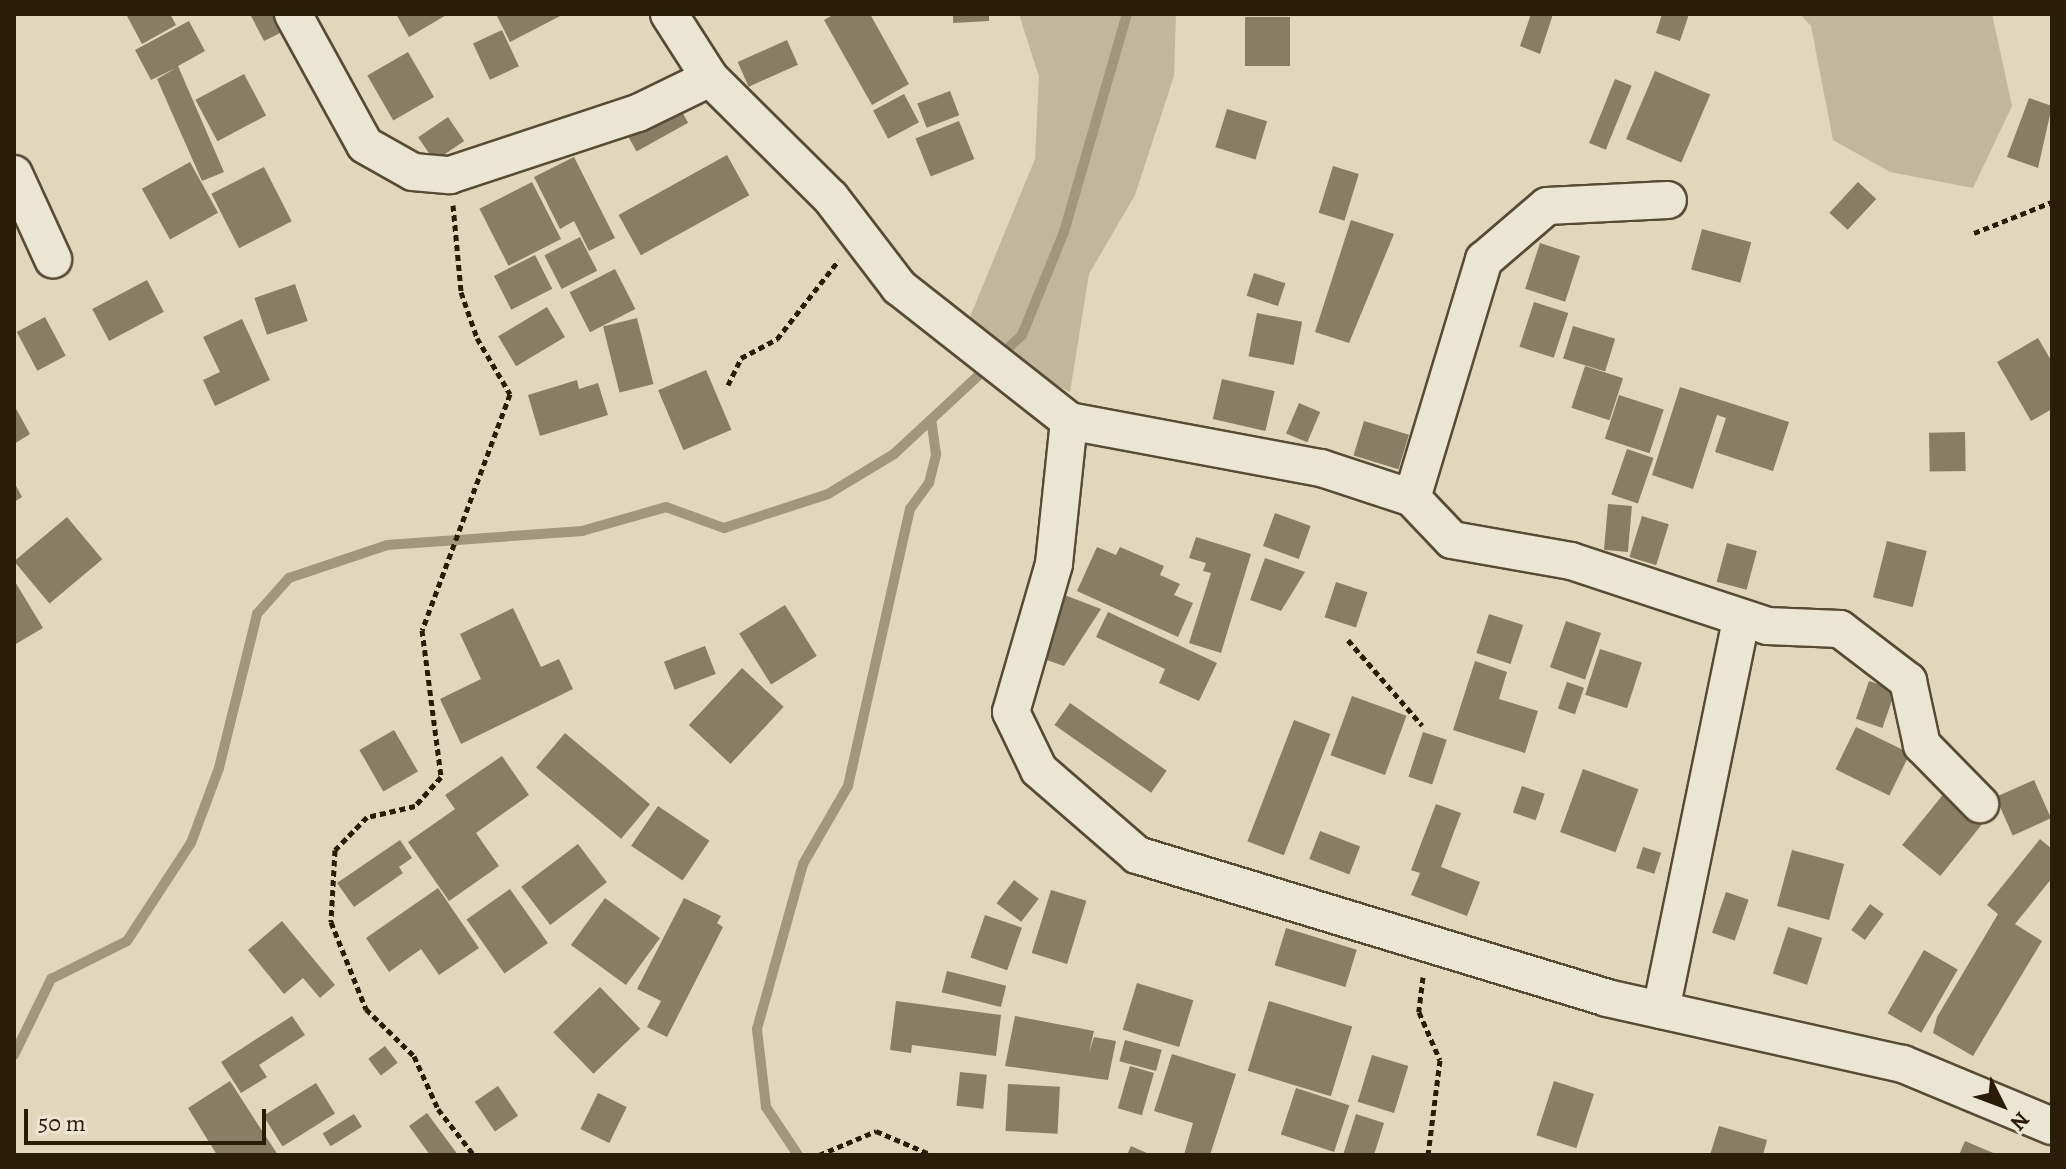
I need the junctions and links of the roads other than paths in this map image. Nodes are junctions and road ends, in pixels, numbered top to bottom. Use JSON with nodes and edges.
{"nodes":[{"id":1,"x":293,"y":14,"type":"edge"},
{"id":2,"x":669,"y":14,"type":"edge"},
{"id":3,"x":710,"y":78,"type":"junction"},
{"id":4,"x":14,"y":174,"type":"edge"},
{"id":5,"x":1668,"y":200,"type":"dead end"},
{"id":6,"x":53,"y":259,"type":"dead end"},
{"id":7,"x":1069,"y":421,"type":"junction"},
{"id":8,"x":1412,"y":498,"type":"junction"},
{"id":9,"x":1741,"y":619,"type":"junction"},
{"id":10,"x":1980,"y":804,"type":"dead end"},
{"id":11,"x":1661,"y":1010,"type":"junction"},
{"id":12,"x":2052,"y":1126,"type":"edge"}],
"edges":[{"from":1,"to":3,"type":"street"},
{"from":2,"to":3,"type":"street"},
{"from":3,"to":7,"type":"street"},
{"from":4,"to":6,"type":"street"},
{"from":5,"to":8,"type":"street"},
{"from":7,"to":8,"type":"street"},
{"from":7,"to":11,"type":"street"},
{"from":8,"to":9,"type":"street"},
{"from":9,"to":10,"type":"street"},
{"from":9,"to":11,"type":"street"},
{"from":11,"to":12,"type":"street"}]}
